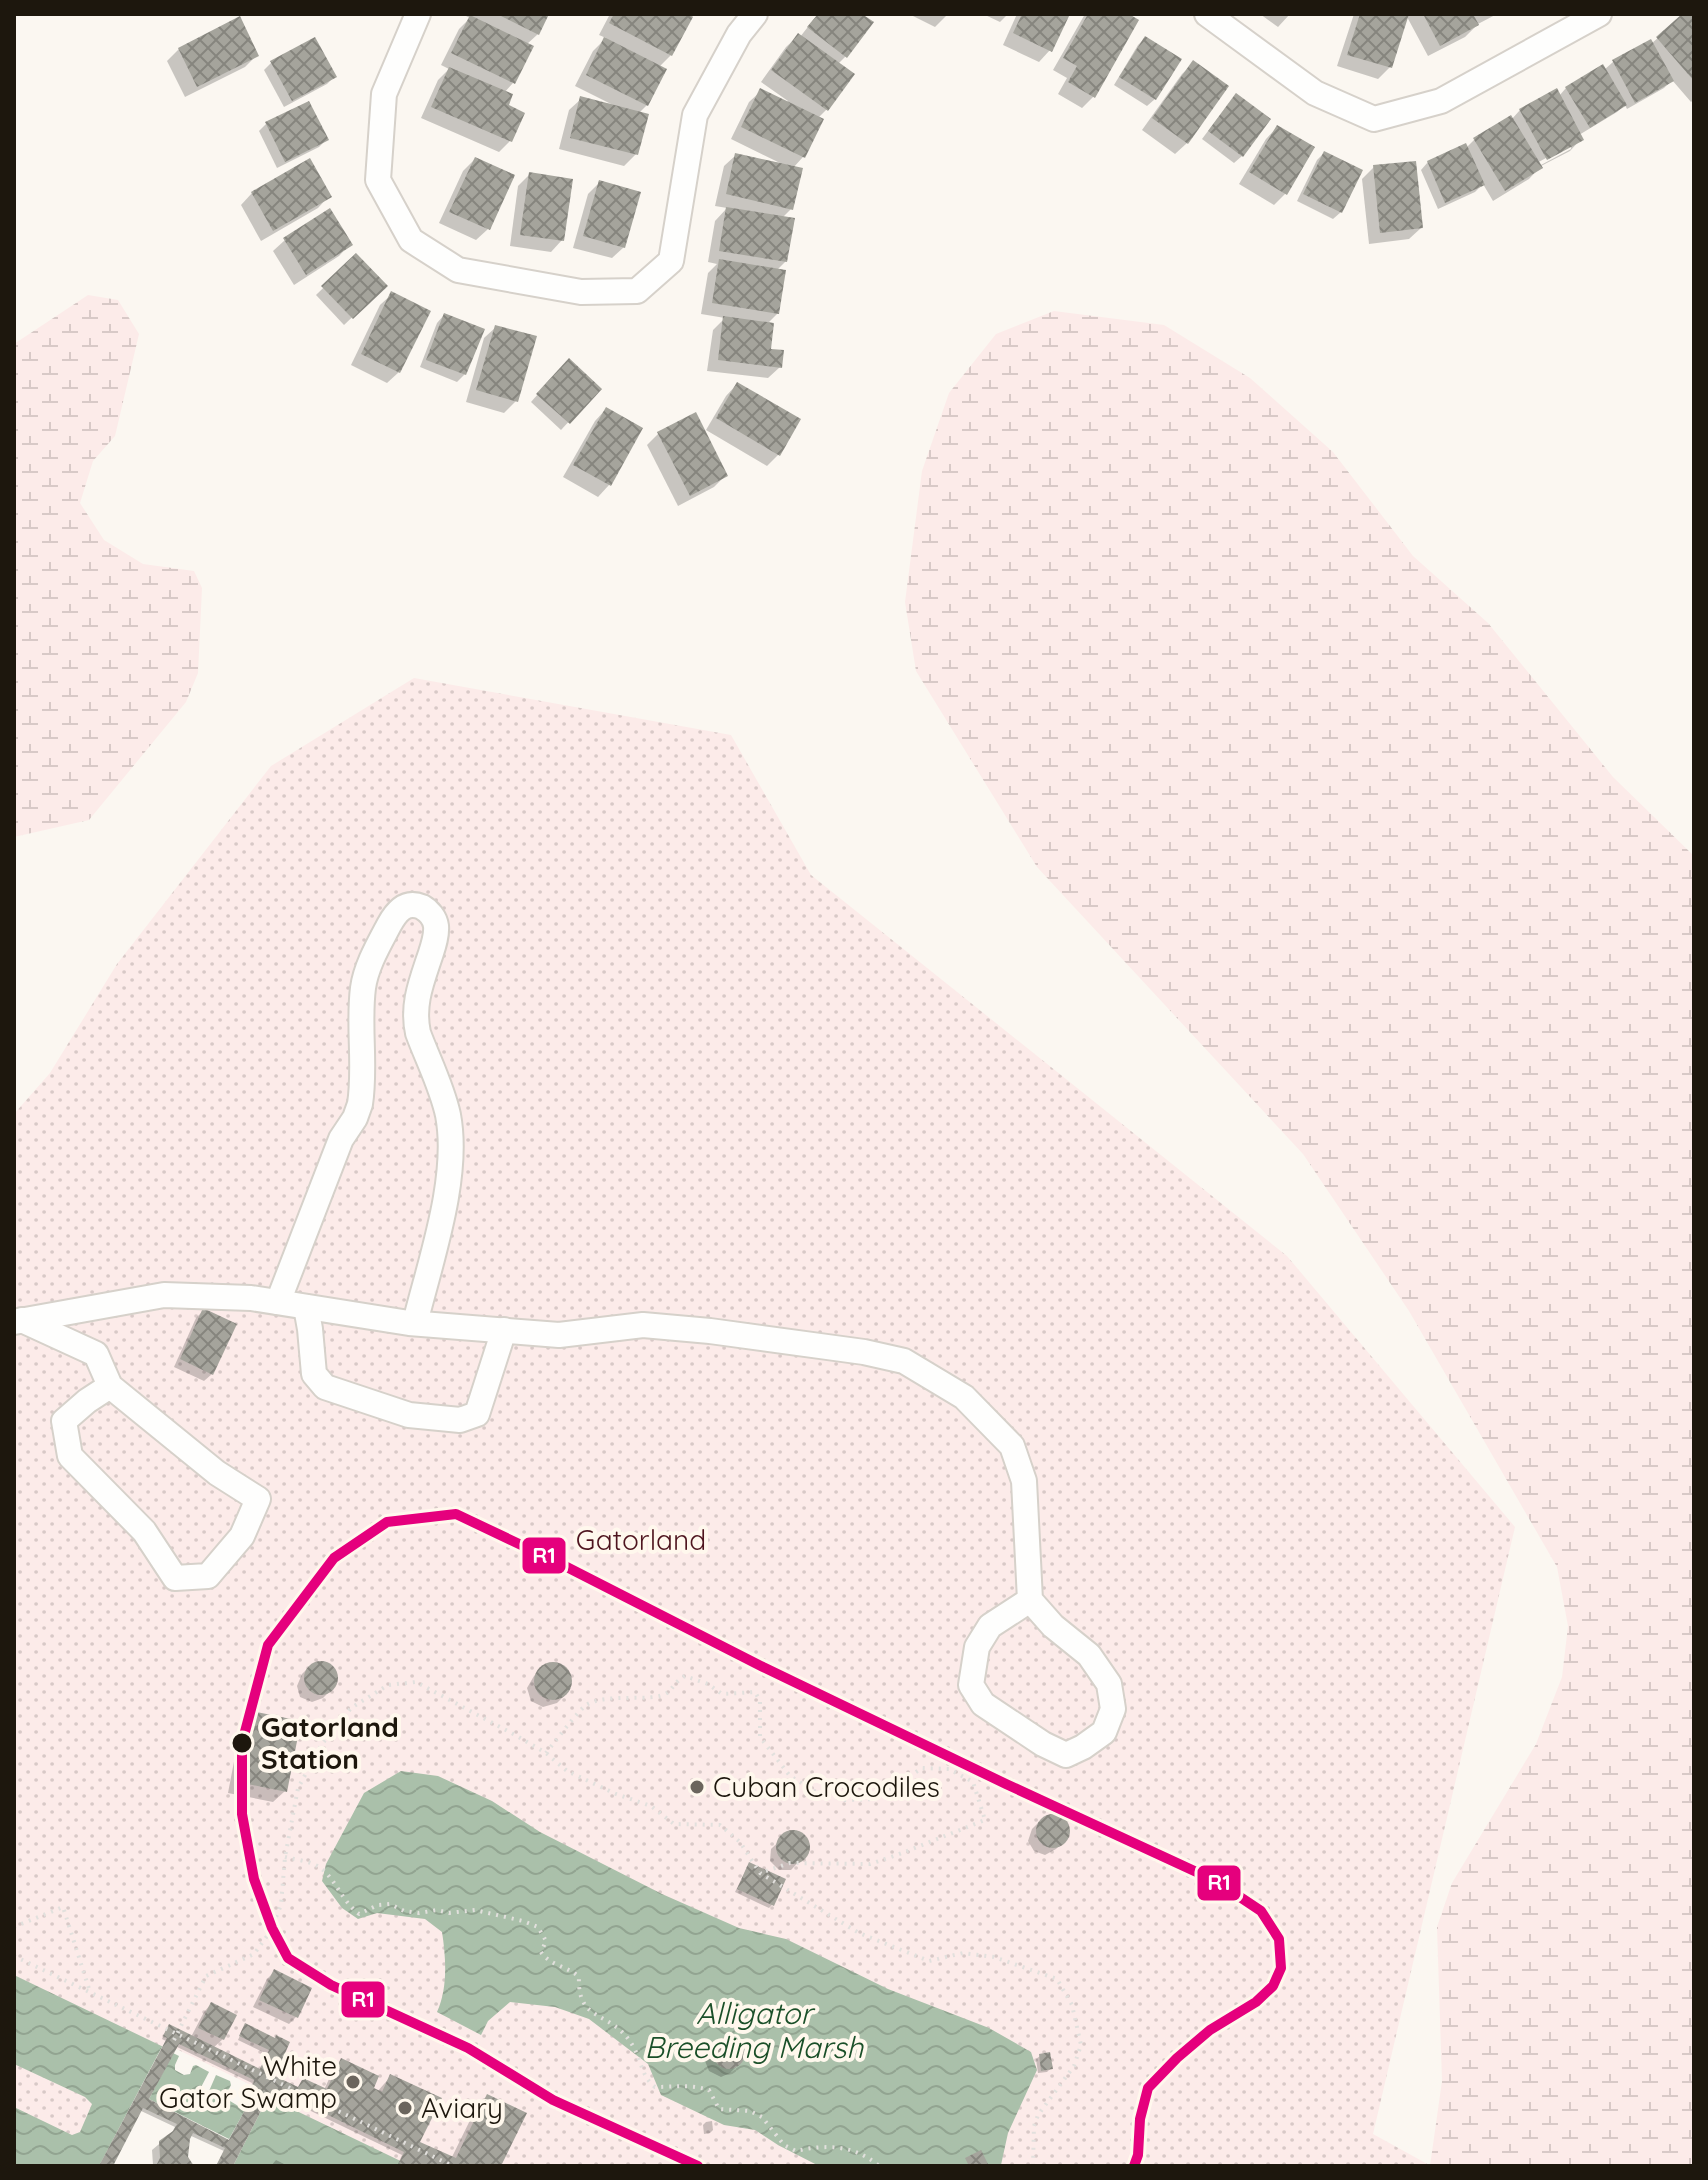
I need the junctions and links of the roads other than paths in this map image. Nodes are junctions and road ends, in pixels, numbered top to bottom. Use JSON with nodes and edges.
{"nodes":[{"id":1,"x":418,"y":14,"type":"edge"},
{"id":2,"x":755,"y":14,"type":"edge"},
{"id":3,"x":1207,"y":14,"type":"edge"},
{"id":4,"x":1599,"y":14,"type":"edge"},
{"id":5,"x":278,"y":1302,"type":"junction"},
{"id":6,"x":306,"y":1307,"type":"junction"},
{"id":7,"x":18,"y":1321,"type":"edge"},
{"id":8,"x":415,"y":1323,"type":"junction"},
{"id":9,"x":504,"y":1330,"type":"junction"},
{"id":10,"x":110,"y":1386,"type":"junction"},
{"id":11,"x":1030,"y":1600,"type":"junction"}],
"edges":[{"from":1,"to":2,"type":"street"},
{"from":3,"to":4,"type":"street"},
{"from":5,"to":6,"type":"street"},
{"from":5,"to":7,"type":"street"},
{"from":5,"to":8,"type":"street"},
{"from":6,"to":8,"type":"street"},
{"from":6,"to":9,"type":"street"},
{"from":7,"to":10,"type":"street"},
{"from":8,"to":9,"type":"street"},
{"from":9,"to":11,"type":"street"},
{"from":10,"to":10,"type":"street"},
{"from":11,"to":11,"type":"street"}]}
